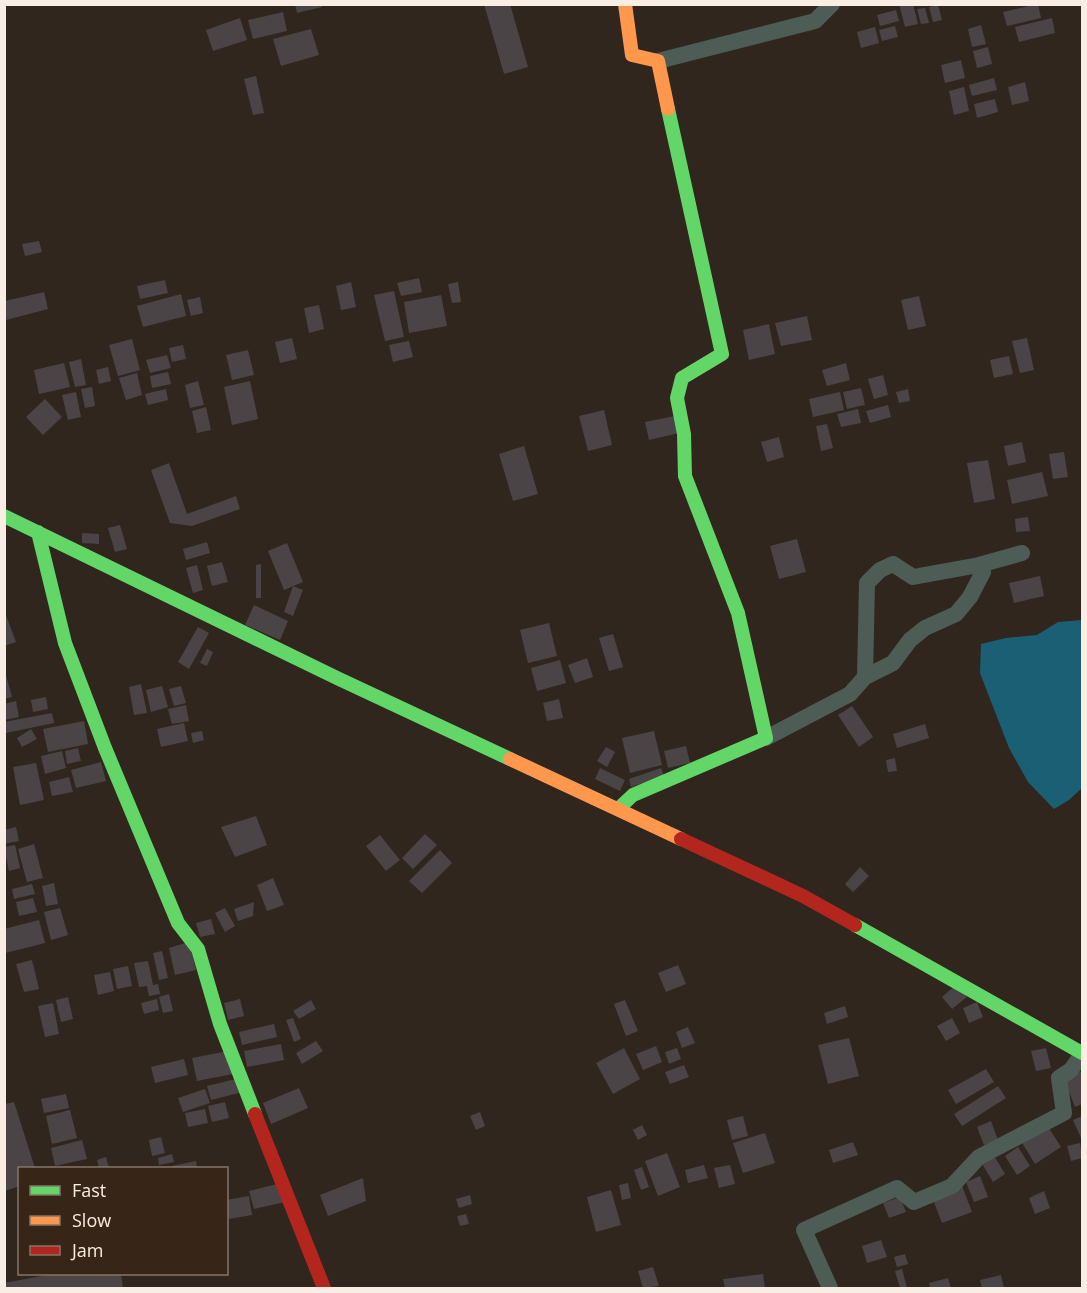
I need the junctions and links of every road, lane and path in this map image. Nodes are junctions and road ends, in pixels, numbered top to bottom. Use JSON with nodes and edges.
{"nodes":[{"id":1,"x":625,"y":4,"type":"edge"},
{"id":2,"x":832,"y":4,"type":"edge"},
{"id":3,"x":658,"y":61,"type":"junction"},
{"id":4,"x":4,"y":516,"type":"edge"},
{"id":5,"x":38,"y":532,"type":"junction"},
{"id":6,"x":1022,"y":553,"type":"dead end"},
{"id":7,"x":979,"y":565,"type":"junction"},
{"id":8,"x":865,"y":677,"type":"junction"},
{"id":9,"x":766,"y":738,"type":"junction"},
{"id":10,"x":618,"y":809,"type":"junction"},
{"id":11,"x":1083,"y":1053,"type":"edge"},
{"id":12,"x":324,"y":1288,"type":"edge"},
{"id":13,"x":830,"y":1288,"type":"edge"}],
"edges":[{"from":1,"to":3,"type":"street"},
{"from":2,"to":3,"type":"street"},
{"from":3,"to":9,"type":"street"},
{"from":4,"to":5,"type":"street"},
{"from":5,"to":10,"type":"street"},
{"from":5,"to":12,"type":"street"},
{"from":6,"to":7,"type":"street"},
{"from":7,"to":8,"type":"street"},
{"from":7,"to":8,"type":"street"},
{"from":8,"to":9,"type":"street"},
{"from":9,"to":10,"type":"street"},
{"from":10,"to":11,"type":"street"},
{"from":11,"to":13,"type":"street"}]}
